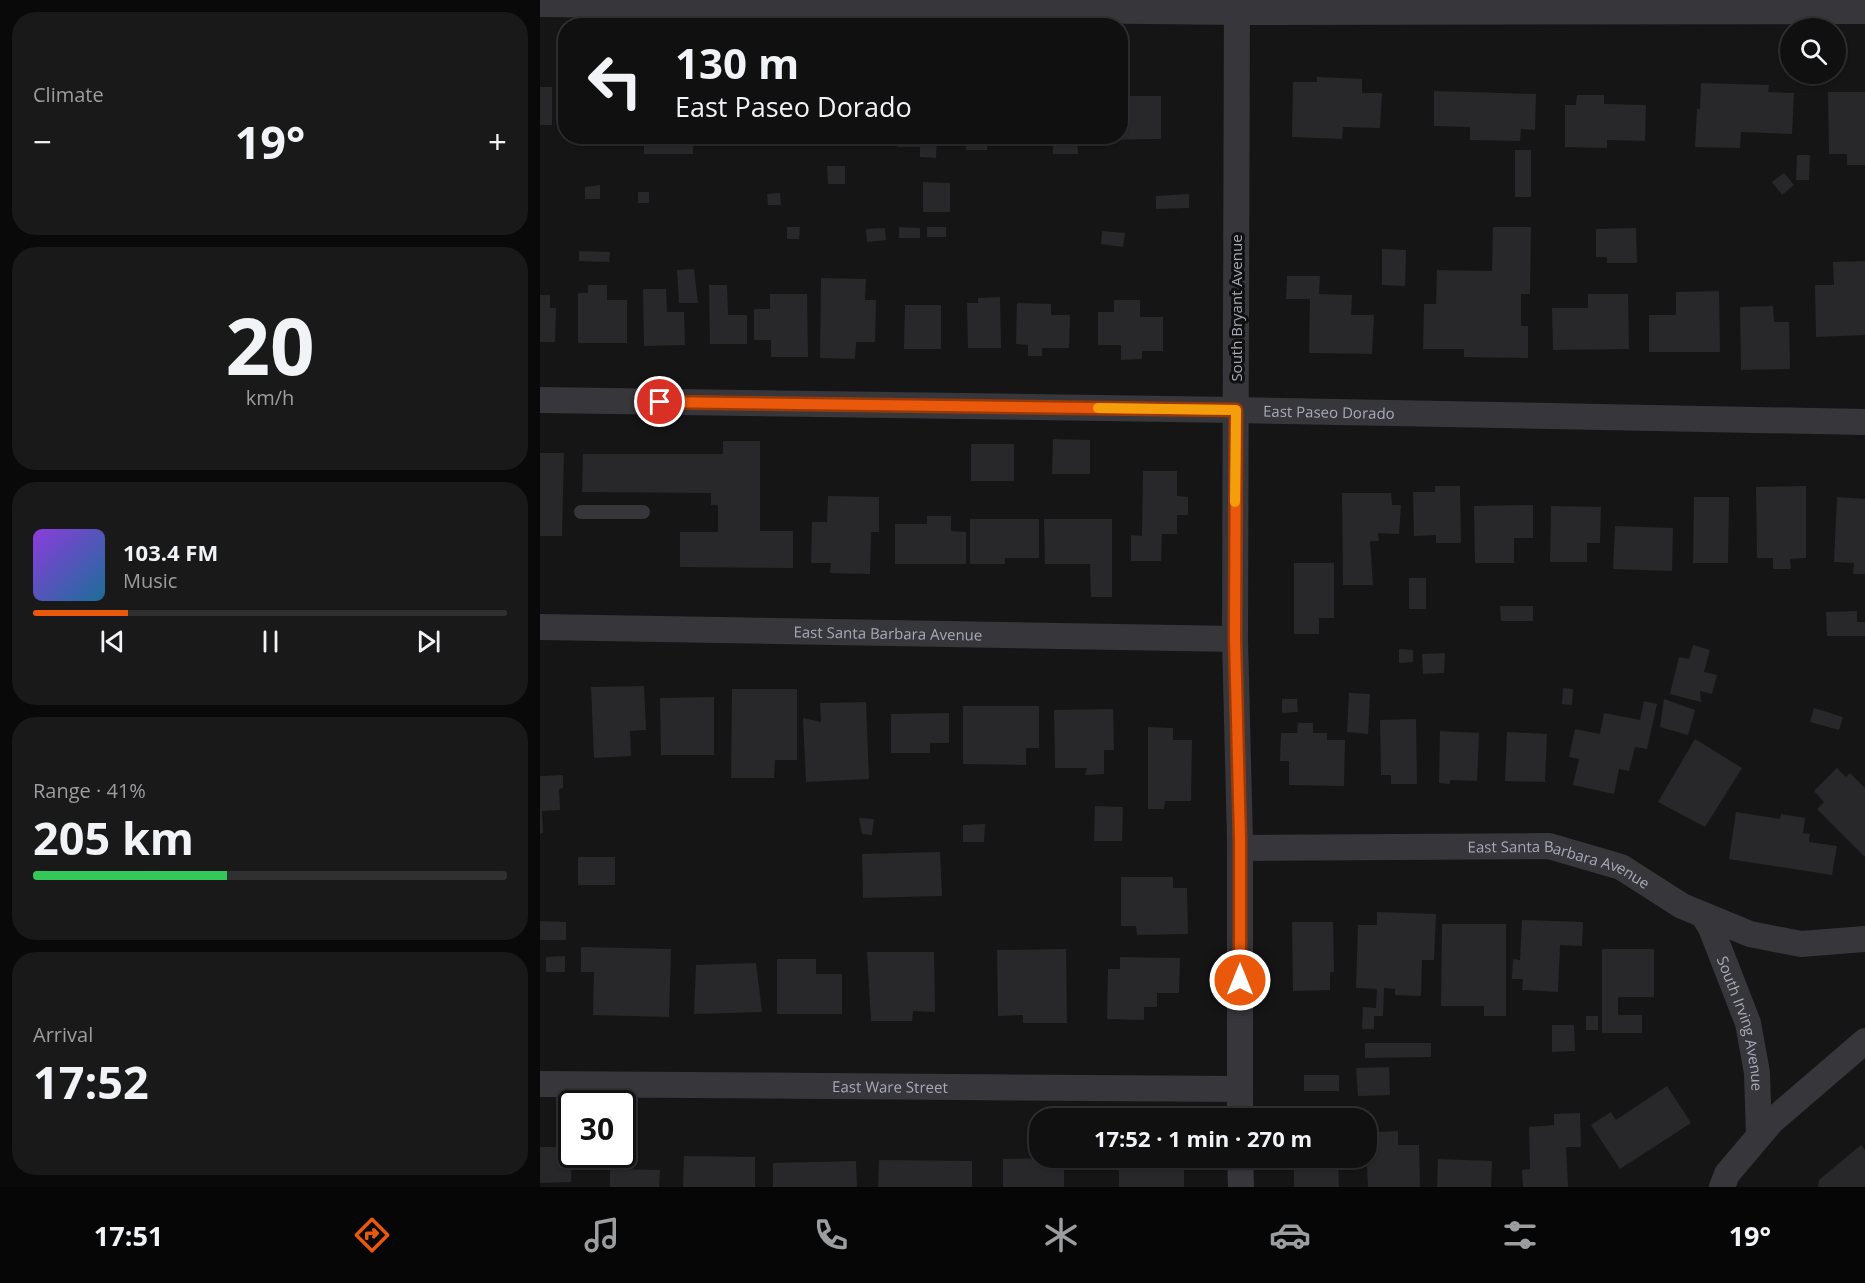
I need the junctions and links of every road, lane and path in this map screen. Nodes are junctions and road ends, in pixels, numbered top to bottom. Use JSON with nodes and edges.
{"nodes":[{"id":1,"x":540,"y":4,"type":"edge"},
{"id":2,"x":1237,"y":6,"type":"edge"},
{"id":3,"x":1865,"y":11,"type":"edge"},
{"id":4,"x":540,"y":400,"type":"edge"},
{"id":5,"x":1236,"y":410,"type":"junction"},
{"id":6,"x":1865,"y":422,"type":"edge"},
{"id":7,"x":581,"y":512,"type":"dead end"},
{"id":8,"x":643,"y":512,"type":"dead end"},
{"id":9,"x":540,"y":627,"type":"edge"},
{"id":10,"x":1235,"y":639,"type":"junction"},
{"id":11,"x":1240,"y":848,"type":"junction"},
{"id":12,"x":1703,"y":915,"type":"junction"},
{"id":13,"x":1865,"y":939,"type":"edge"},
{"id":14,"x":1865,"y":1041,"type":"edge"},
{"id":15,"x":540,"y":1084,"type":"edge"},
{"id":16,"x":1239,"y":1089,"type":"junction"},
{"id":17,"x":1240,"y":1108,"type":"edge"},
{"id":18,"x":1759,"y":1135,"type":"junction"},
{"id":19,"x":1240,"y":1168,"type":"edge"},
{"id":20,"x":1241,"y":1187,"type":"edge"},
{"id":21,"x":1722,"y":1187,"type":"edge"}],
"edges":[{"from":1,"to":2,"type":"street"},
{"from":2,"to":3,"type":"street"},
{"from":2,"to":5,"type":"street","name":"South Bryant Avenue"},
{"from":4,"to":5,"type":"street","name":"East Paseo Dorado"},
{"from":5,"to":6,"type":"street","name":"East Paseo Dorado"},
{"from":5,"to":10,"type":"street","name":"South Bryant Avenue"},
{"from":7,"to":8,"type":"lane"},
{"from":9,"to":10,"type":"street","name":"East Santa Barbara Avenue"},
{"from":10,"to":11,"type":"street","name":"South Bryant Avenue"},
{"from":11,"to":12,"type":"street","name":"East Santa Barbara Avenue"},
{"from":11,"to":16,"type":"street","name":"South Bryant Avenue"},
{"from":12,"to":13,"type":"street","name":"East Santa Barbara Avenue"},
{"from":12,"to":18,"type":"street","name":"South Irving Avenue"},
{"from":14,"to":18,"type":"street"},
{"from":15,"to":16,"type":"street","name":"East Ware Street"},
{"from":16,"to":17,"type":"street","name":"South Bryant Avenue"},
{"from":18,"to":21,"type":"street"},
{"from":19,"to":20,"type":"street"}]}
